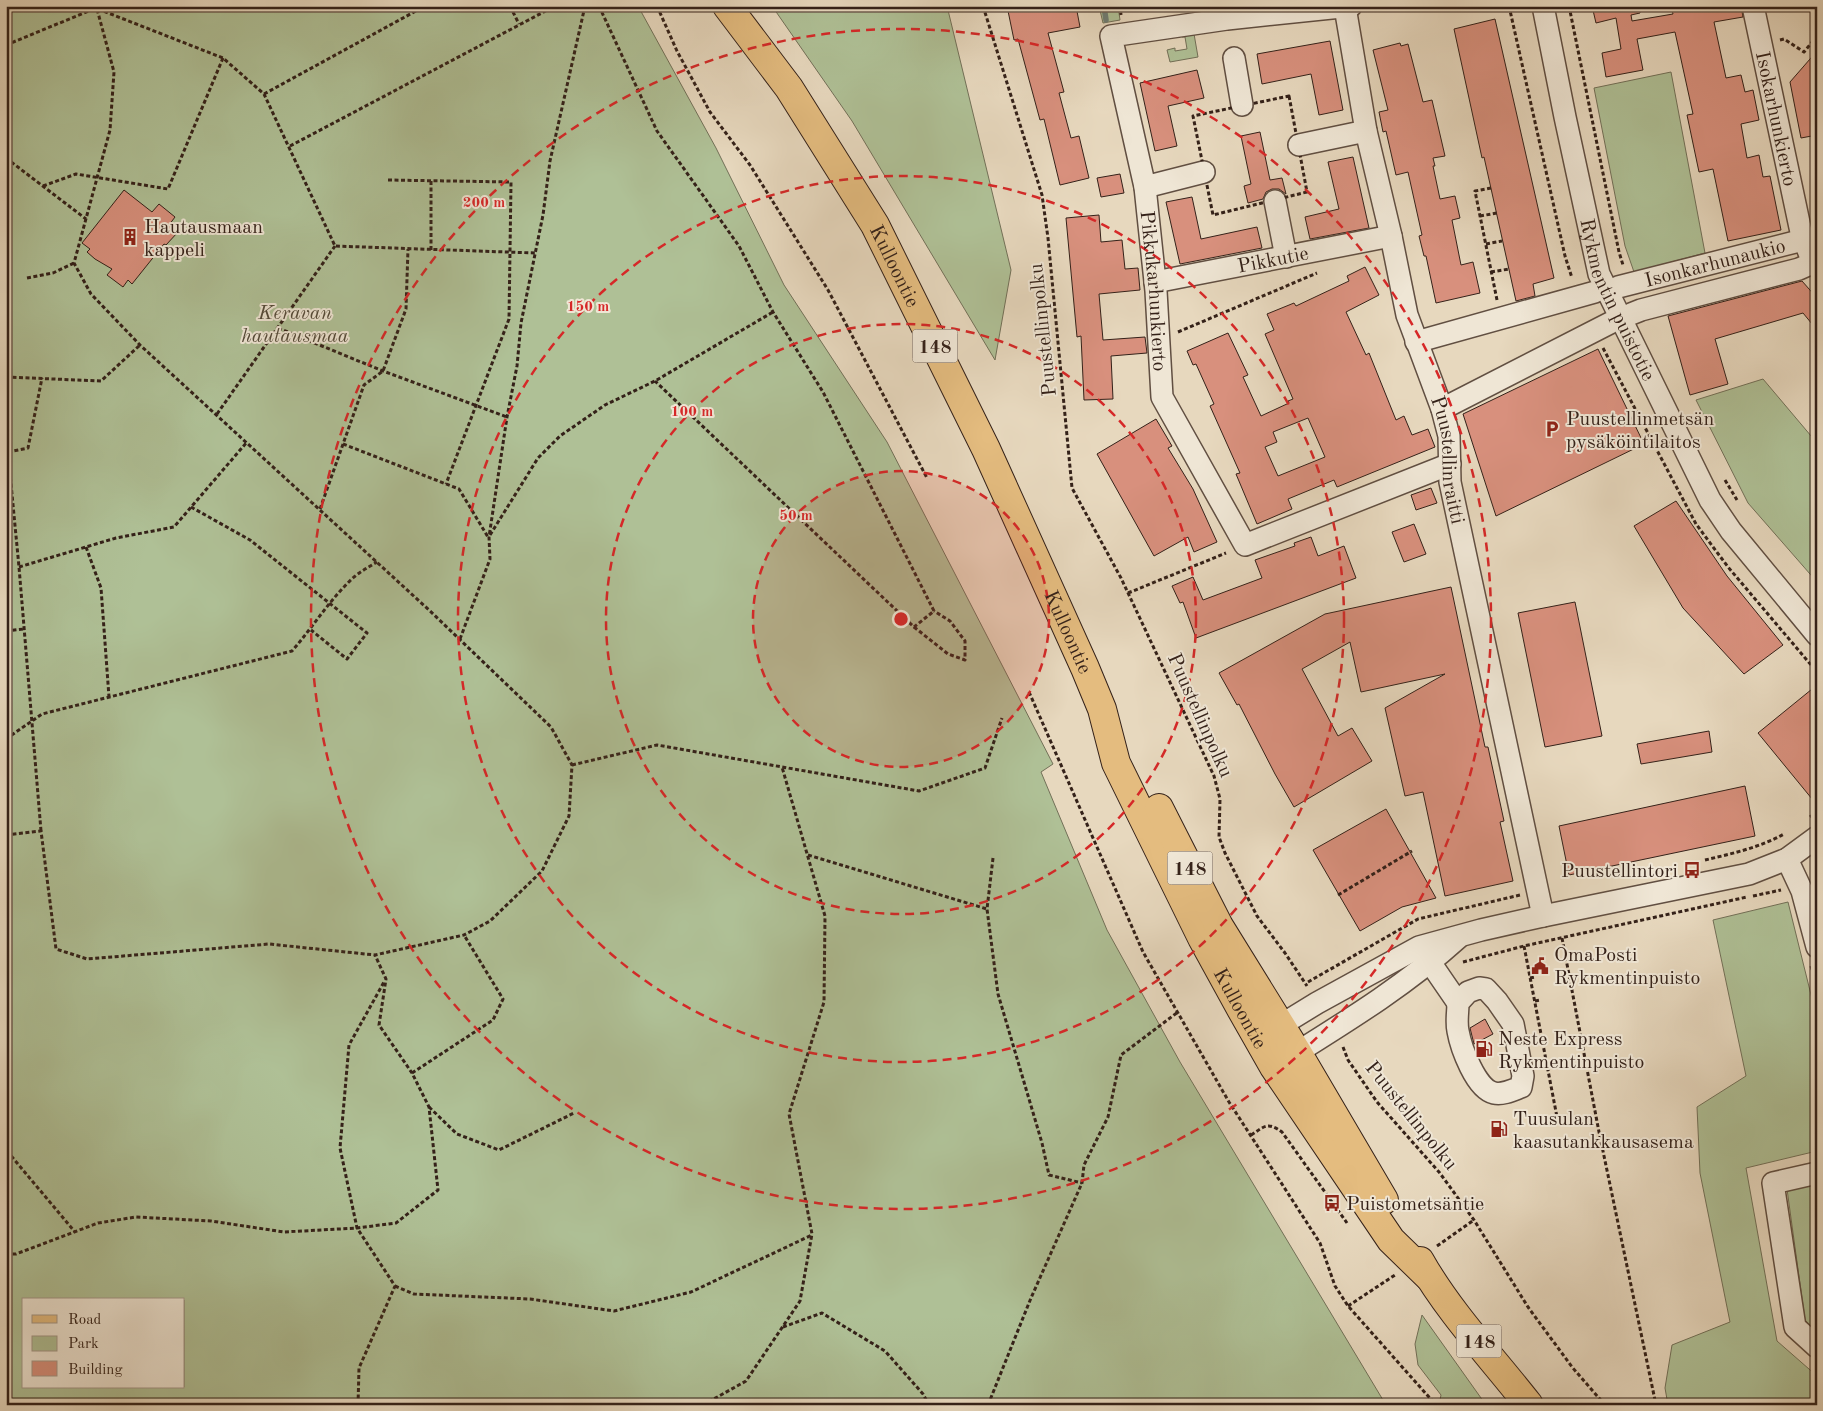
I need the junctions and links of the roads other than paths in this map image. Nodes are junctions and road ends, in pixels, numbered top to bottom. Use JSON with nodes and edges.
{"nodes":[{"id":1,"x":727,"y":6,"type":"edge"},
{"id":2,"x":1351,"y":6,"type":"edge"},
{"id":3,"x":1543,"y":6,"type":"edge"},
{"id":4,"x":1754,"y":6,"type":"edge"},
{"id":5,"x":1344,"y":7,"type":"edge"},
{"id":6,"x":1234,"y":58,"type":"dead end"},
{"id":7,"x":1242,"y":104,"type":"road end"},
{"id":8,"x":1366,"y":131,"type":"junction"},
{"id":9,"x":1299,"y":145,"type":"road end"},
{"id":10,"x":1204,"y":172,"type":"road end"},
{"id":11,"x":1145,"y":187,"type":"junction"},
{"id":12,"x":1275,"y":201,"type":"dead end"},
{"id":13,"x":1391,"y":236,"type":"junction"},
{"id":14,"x":1805,"y":237,"type":"junction"},
{"id":15,"x":1286,"y":258,"type":"junction"},
{"id":16,"x":1815,"y":264,"type":"edge"},
{"id":17,"x":1155,"y":282,"type":"junction"},
{"id":18,"x":1618,"y":287,"type":"dead end"},
{"id":19,"x":1595,"y":292,"type":"dead end"},
{"id":20,"x":1630,"y":314,"type":"dead end"},
{"id":21,"x":1610,"y":323,"type":"dead end"},
{"id":22,"x":1416,"y":342,"type":"junction"},
{"id":23,"x":1442,"y":409,"type":"junction"},
{"id":24,"x":1450,"y":464,"type":"junction"},
{"id":25,"x":1817,"y":635,"type":"edge"},
{"id":26,"x":1817,"y":837,"type":"edge"},
{"id":27,"x":1788,"y":859,"type":"junction"},
{"id":28,"x":1543,"y":916,"type":"junction"},
{"id":29,"x":1817,"y":947,"type":"edge"},
{"id":30,"x":1429,"y":962,"type":"junction"},
{"id":31,"x":1458,"y":1004,"type":"junction"},
{"id":32,"x":1269,"y":1032,"type":"junction"},
{"id":33,"x":1297,"y":1052,"type":"junction"},
{"id":34,"x":1274,"y":1067,"type":"junction"},
{"id":35,"x":1817,"y":1173,"type":"edge"},
{"id":36,"x":1429,"y":1277,"type":"junction"},
{"id":37,"x":1817,"y":1347,"type":"edge"},
{"id":38,"x":1529,"y":1405,"type":"edge"}],
"edges":[{"from":1,"to":32,"type":"main road","name":"Kulloontie","number":"148"},
{"from":2,"to":5,"type":"street"},
{"from":3,"to":25,"type":"street","name":"Rykmentin puistotie"},
{"from":4,"to":14,"type":"street","name":"Isokarhunkierto"},
{"from":5,"to":8,"type":"street","name":"Puustellinraitti"},
{"from":5,"to":11,"type":"street","name":"Pikkukarhunkierto"},
{"from":6,"to":7,"type":"street"},
{"from":8,"to":9,"type":"street"},
{"from":8,"to":13,"type":"street","name":"Puustellinraitti"},
{"from":10,"to":11,"type":"street"},
{"from":11,"to":17,"type":"street","name":"Pikkukarhunkierto"},
{"from":12,"to":15,"type":"street"},
{"from":13,"to":15,"type":"street","name":"Pikkutie"},
{"from":13,"to":22,"type":"street","name":"Puustellinraitti"},
{"from":14,"to":16,"type":"street","name":"Isokarhunkierto"},
{"from":14,"to":18,"type":"street","name":"Isonkarhunaukio"},
{"from":15,"to":17,"type":"street","name":"Pikkutie"},
{"from":16,"to":20,"type":"street"},
{"from":17,"to":24,"type":"street","name":"Pikkukarhunkierto"},
{"from":19,"to":22,"type":"street"},
{"from":21,"to":23,"type":"street"},
{"from":22,"to":23,"type":"street","name":"Puustellinraitti"},
{"from":23,"to":24,"type":"street","name":"Puustellinraitti"},
{"from":24,"to":28,"type":"street","name":"Puustellinraitti"},
{"from":26,"to":27,"type":"street"},
{"from":27,"to":28,"type":"street"},
{"from":27,"to":29,"type":"street"},
{"from":28,"to":30,"type":"street"},
{"from":30,"to":31,"type":"street"},
{"from":30,"to":32,"type":"street"},
{"from":30,"to":33,"type":"street"},
{"from":31,"to":31,"type":"street"},
{"from":32,"to":33,"type":"main road","name":"Kulloontie","number":"148"},
{"from":32,"to":34,"type":"main road","name":"Kulloontie","number":"148"},
{"from":33,"to":34,"type":"street"},
{"from":33,"to":36,"type":"main road","name":"Kulloontie","number":"148"},
{"from":34,"to":36,"type":"main road","name":"Kulloontie","number":"148"},
{"from":35,"to":37,"type":"street"},
{"from":36,"to":38,"type":"main road","name":"Kulloontie","number":"148"}]}
